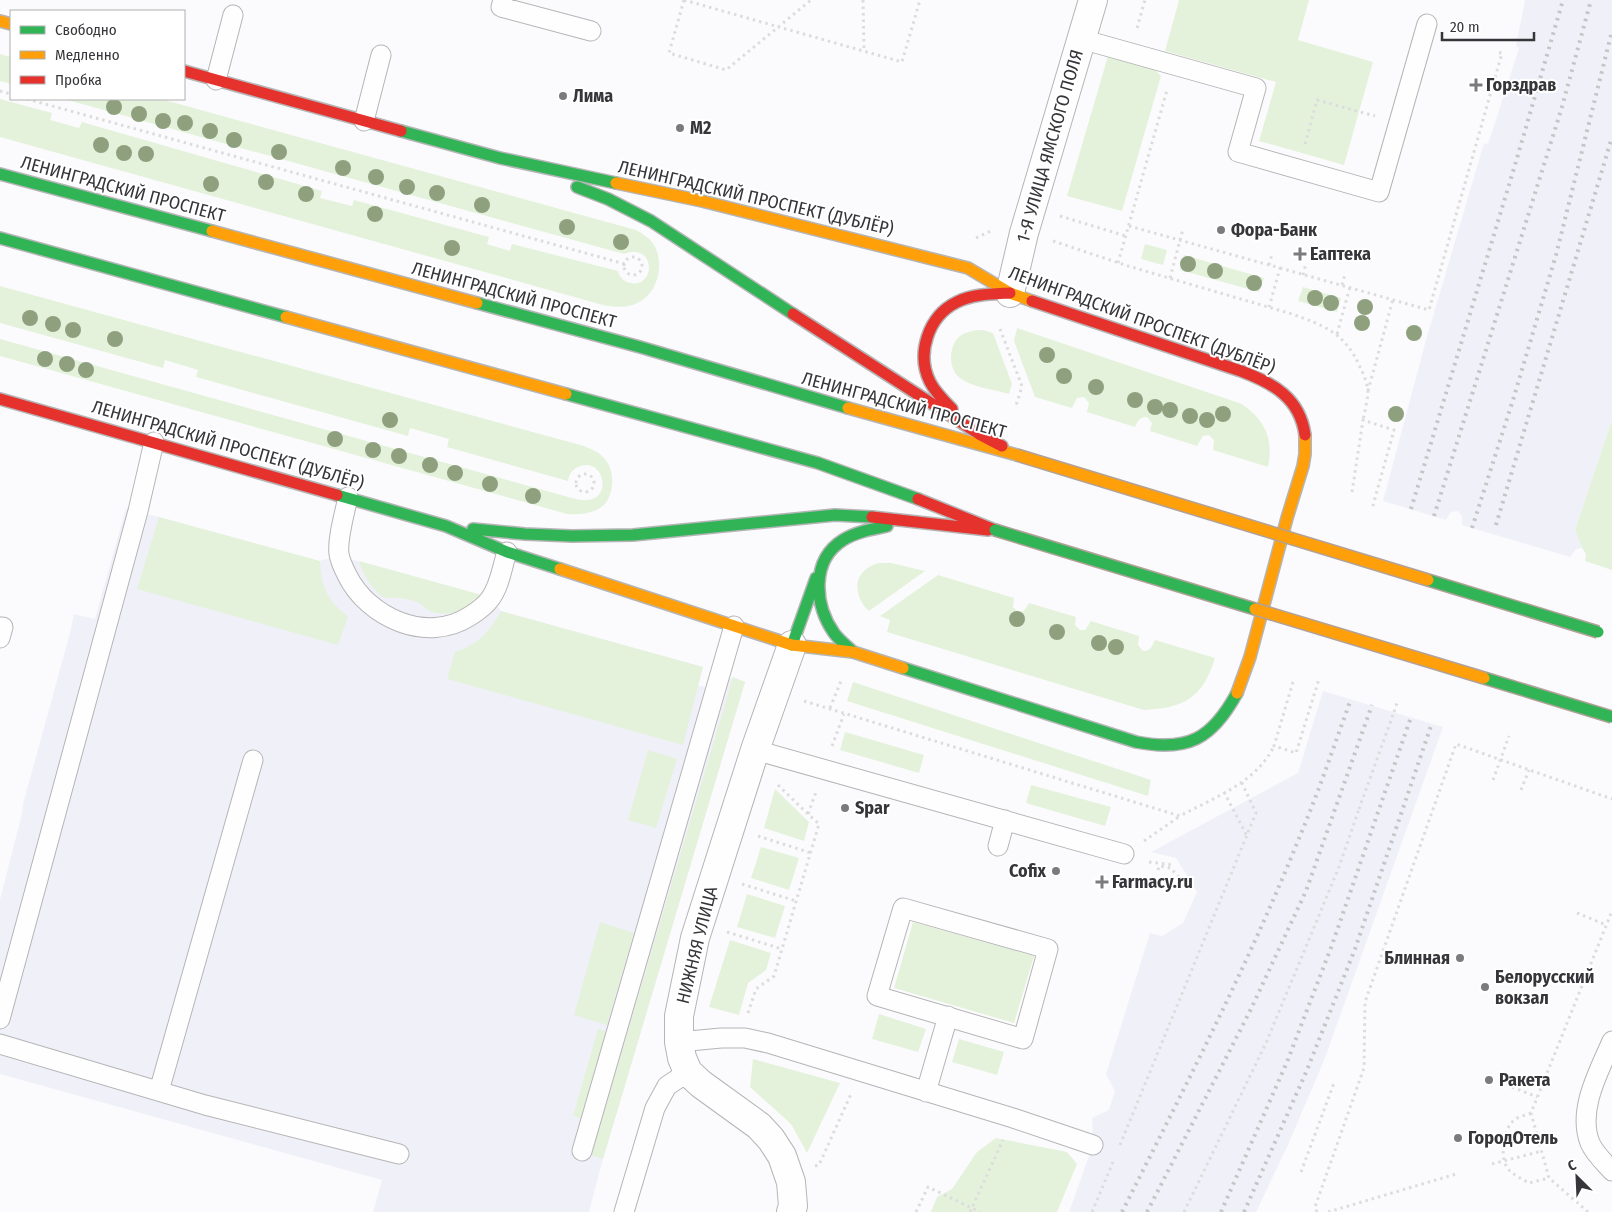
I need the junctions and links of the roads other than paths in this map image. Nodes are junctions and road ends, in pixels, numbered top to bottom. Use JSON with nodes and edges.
{"nodes":[{"id":1,"x":503,"y":0,"type":"edge"},
{"id":2,"x":1093,"y":0,"type":"edge"},
{"id":3,"x":233,"y":15,"type":"dead end"},
{"id":4,"x":1427,"y":24,"type":"dead end"},
{"id":5,"x":591,"y":31,"type":"dead end"},
{"id":6,"x":1081,"y":39,"type":"junction"},
{"id":7,"x":381,"y":55,"type":"dead end"},
{"id":8,"x":185,"y":72,"type":"edge"},
{"id":9,"x":216,"y":80,"type":"junction"},
{"id":10,"x":364,"y":121,"type":"junction"},
{"id":11,"x":500,"y":158,"type":"junction"},
{"id":12,"x":0,"y":174,"type":"edge"},
{"id":13,"x":0,"y":238,"type":"edge"},
{"id":14,"x":1010,"y":293,"type":"junction"},
{"id":15,"x":0,"y":398,"type":"edge"},
{"id":16,"x":979,"y":434,"type":"junction"},
{"id":17,"x":154,"y":442,"type":"junction"},
{"id":18,"x":1018,"y":455,"type":"junction"},
{"id":19,"x":348,"y":497,"type":"junction"},
{"id":20,"x":924,"y":524,"type":"junction"},
{"id":21,"x":446,"y":526,"type":"junction"},
{"id":22,"x":995,"y":530,"type":"junction"},
{"id":23,"x":507,"y":552,"type":"junction"},
{"id":24,"x":819,"y":569,"type":"junction"},
{"id":25,"x":734,"y":626,"type":"junction"},
{"id":26,"x":0,"y":627,"type":"edge"},
{"id":27,"x":1612,"y":637,"type":"edge"},
{"id":28,"x":0,"y":638,"type":"edge"},
{"id":29,"x":792,"y":645,"type":"junction"},
{"id":30,"x":853,"y":652,"type":"junction"},
{"id":31,"x":1612,"y":717,"type":"edge"},
{"id":32,"x":755,"y":750,"type":"junction"},
{"id":33,"x":253,"y":760,"type":"dead end"},
{"id":34,"x":1005,"y":820,"type":"junction"},
{"id":35,"x":998,"y":846,"type":"dead end"},
{"id":36,"x":1124,"y":854,"type":"road end"},
{"id":37,"x":948,"y":1016,"type":"junction"},
{"id":38,"x":0,"y":1019,"type":"edge"},
{"id":39,"x":1612,"y":1041,"type":"edge"},
{"id":40,"x":678,"y":1042,"type":"junction"},
{"id":41,"x":0,"y":1044,"type":"edge"},
{"id":42,"x":688,"y":1072,"type":"junction"},
{"id":43,"x":159,"y":1091,"type":"junction"},
{"id":44,"x":926,"y":1092,"type":"junction"},
{"id":45,"x":1093,"y":1145,"type":"dead end"},
{"id":46,"x":582,"y":1151,"type":"dead end"},
{"id":47,"x":399,"y":1154,"type":"dead end"},
{"id":48,"x":1612,"y":1171,"type":"edge"},
{"id":49,"x":624,"y":1212,"type":"edge"},
{"id":50,"x":791,"y":1212,"type":"edge"}],
"edges":[{"from":1,"to":5,"type":"lane"},
{"from":2,"to":6,"type":"street","name":"1-Я УЛИЦА ЯМСКОГО ПОЛЯ"},
{"from":3,"to":9,"type":"lane"},
{"from":4,"to":6,"type":"lane"},
{"from":6,"to":14,"type":"street","name":"1-Я УЛИЦА ЯМСКОГО ПОЛЯ"},
{"from":7,"to":10,"type":"lane"},
{"from":8,"to":9,"type":"main road","name":"ЛЕНИНГРАДСКИЙ ПРОСПЕКТ (ДУБЛЁР)"},
{"from":9,"to":10,"type":"main road","name":"ЛЕНИНГРАДСКИЙ ПРОСПЕКТ (ДУБЛЁР)"},
{"from":10,"to":11,"type":"main road","name":"ЛЕНИНГРАДСКИЙ ПРОСПЕКТ (ДУБЛЁР)"},
{"from":11,"to":14,"type":"main road","name":"ЛЕНИНГРАДСКИЙ ПРОСПЕКТ (ДУБЛЁР)"},
{"from":11,"to":16,"type":"main road","name":"ЛЕНИНГРАДСКИЙ ПРОСПЕКТ (ДУБЛЁР)"},
{"from":12,"to":18,"type":"main road","name":"ЛЕНИНГРАДСКИЙ ПРОСПЕКТ"},
{"from":13,"to":22,"type":"main road"},
{"from":14,"to":16,"type":"main road"},
{"from":14,"to":30,"type":"main road","name":"ЛЕНИНГРАДСКИЙ ПРОСПЕКТ (ДУБЛЁР)"},
{"from":15,"to":17,"type":"main road","name":"ЛЕНИНГРАДСКИЙ ПРОСПЕКТ (ДУБЛЁР)"},
{"from":16,"to":18,"type":"main road","name":"ЛЕНИНГРАДСКИЙ ПРОСПЕКТ (ДУБЛЁР)"},
{"from":17,"to":19,"type":"main road","name":"ЛЕНИНГРАДСКИЙ ПРОСПЕКТ (ДУБЛЁР)"},
{"from":17,"to":38,"type":"lane"},
{"from":18,"to":27,"type":"main road","bridge":true},
{"from":19,"to":21,"type":"main road","name":"ЛЕНИНГРАДСКИЙ ПРОСПЕКТ (ДУБЛЁР)"},
{"from":19,"to":23,"type":"lane"},
{"from":20,"to":21,"type":"main road","name":"ЛЕНИНГРАДСКИЙ ПРОСПЕКТ (ДУБЛЁР)"},
{"from":20,"to":22,"type":"main road","name":"ЛЕНИНГРАДСКИЙ ПРОСПЕКТ (ДУБЛЁР)"},
{"from":20,"to":24,"type":"main road"},
{"from":21,"to":23,"type":"main road","name":"ЛЕНИНГРАДСКИЙ ПРОСПЕКТ (ДУБЛЁР)"},
{"from":22,"to":31,"type":"main road","bridge":true},
{"from":23,"to":25,"type":"main road","name":"ЛЕНИНГРАДСКИЙ ПРОСПЕКТ (ДУБЛЁР)"},
{"from":24,"to":29,"type":"main road"},
{"from":24,"to":30,"type":"main road"},
{"from":25,"to":29,"type":"main road","name":"ЛЕНИНГРАДСКИЙ ПРОСПЕКТ (ДУБЛЁР)"},
{"from":25,"to":46,"type":"lane"},
{"from":26,"to":28,"type":"lane"},
{"from":29,"to":30,"type":"main road","name":"ЛЕНИНГРАДСКИЙ ПРОСПЕКТ (ДУБЛЁР)"},
{"from":29,"to":32,"type":"street","name":"НИЖНЯЯ УЛИЦА"},
{"from":32,"to":34,"type":"lane"},
{"from":32,"to":40,"type":"street","name":"НИЖНЯЯ УЛИЦА"},
{"from":33,"to":43,"type":"lane"},
{"from":34,"to":35,"type":"lane"},
{"from":34,"to":36,"type":"lane"},
{"from":37,"to":37,"type":"lane"},
{"from":37,"to":44,"type":"lane"},
{"from":39,"to":48,"type":"lane"},
{"from":40,"to":42,"type":"street","name":"НИЖНЯЯ УЛИЦА"},
{"from":40,"to":44,"type":"lane"},
{"from":41,"to":43,"type":"lane"},
{"from":42,"to":49,"type":"lane"},
{"from":42,"to":50,"type":"street","name":"НИЖНЯЯ УЛИЦА"},
{"from":43,"to":47,"type":"lane"},
{"from":44,"to":45,"type":"lane"}]}
